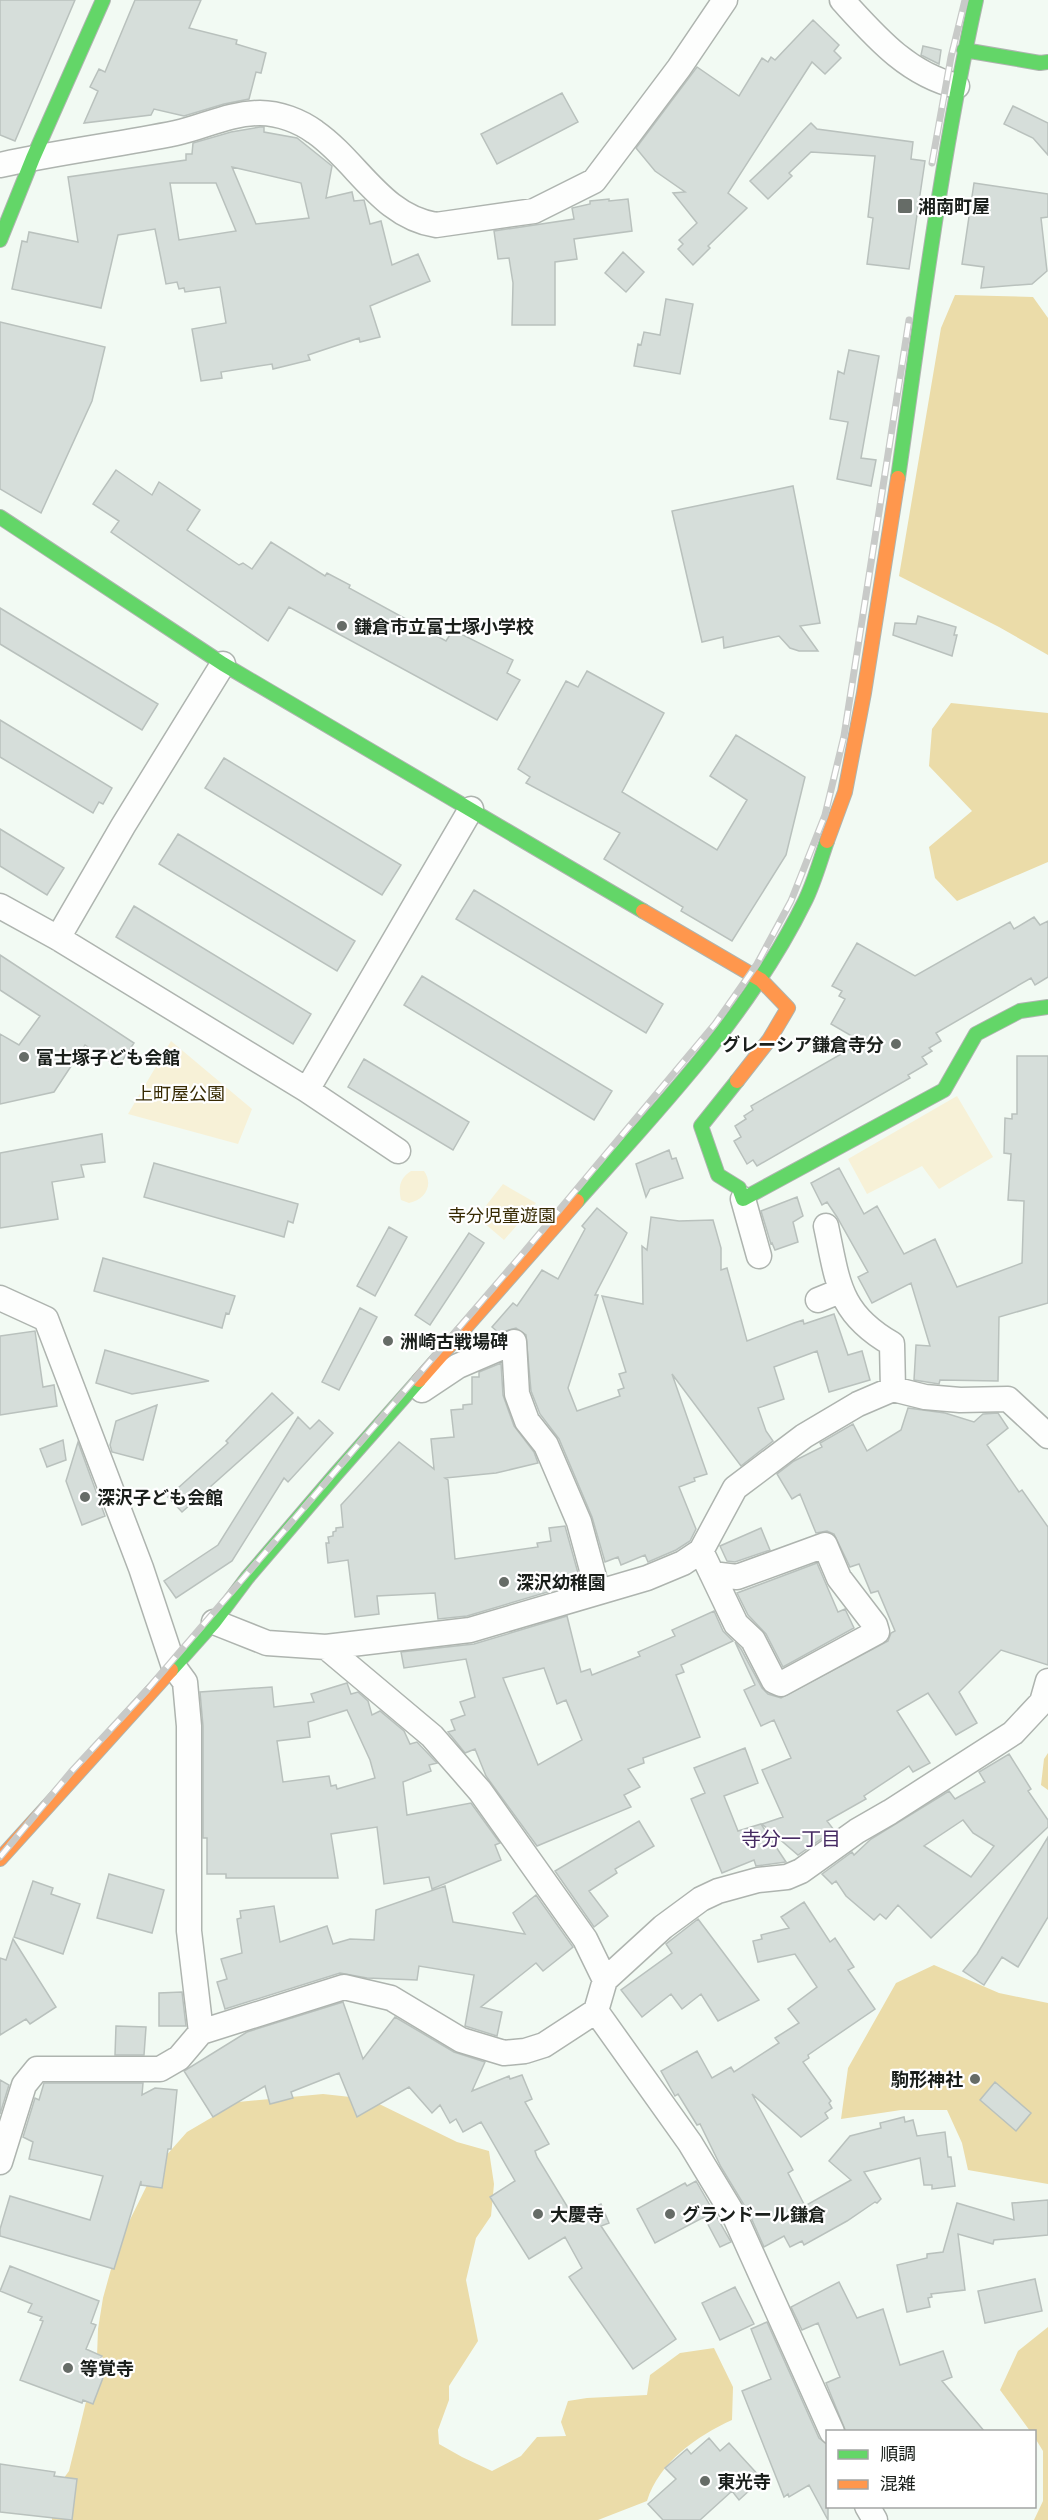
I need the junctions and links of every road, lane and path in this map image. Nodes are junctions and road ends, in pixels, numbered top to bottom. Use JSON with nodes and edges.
{"nodes":[{"id":1,"x":102,"y":0,"type":"edge"},
{"id":2,"x":725,"y":0,"type":"edge"},
{"id":3,"x":842,"y":0,"type":"edge"},
{"id":4,"x":976,"y":0,"type":"edge"},
{"id":5,"x":964,"y":50,"type":"junction"},
{"id":6,"x":1048,"y":62,"type":"edge"},
{"id":7,"x":957,"y":86,"type":"junction"},
{"id":8,"x":33,"y":158,"type":"junction"},
{"id":9,"x":0,"y":165,"type":"edge"},
{"id":10,"x":0,"y":240,"type":"edge"},
{"id":11,"x":0,"y":517,"type":"edge"},
{"id":12,"x":223,"y":664,"type":"junction"},
{"id":13,"x":471,"y":809,"type":"junction"},
{"id":14,"x":0,"y":906,"type":"edge"},
{"id":15,"x":58,"y":938,"type":"junction"},
{"id":16,"x":761,"y":980,"type":"junction"},
{"id":17,"x":1048,"y":1007,"type":"edge"},
{"id":18,"x":307,"y":1090,"type":"junction"},
{"id":19,"x":398,"y":1151,"type":"dead end"},
{"id":20,"x":743,"y":1199,"type":"junction"},
{"id":21,"x":826,"y":1226,"type":"dead end"},
{"id":22,"x":759,"y":1256,"type":"dead end"},
{"id":23,"x":840,"y":1291,"type":"junction"},
{"id":24,"x":0,"y":1298,"type":"edge"},
{"id":25,"x":818,"y":1300,"type":"dead end"},
{"id":26,"x":412,"y":1388,"type":"junction"},
{"id":27,"x":893,"y":1389,"type":"junction"},
{"id":28,"x":1048,"y":1436,"type":"edge"},
{"id":29,"x":701,"y":1551,"type":"junction"},
{"id":30,"x":712,"y":1574,"type":"junction"},
{"id":31,"x":598,"y":1592,"type":"junction"},
{"id":32,"x":214,"y":1622,"type":"junction"},
{"id":33,"x":326,"y":1647,"type":"junction"},
{"id":34,"x":174,"y":1667,"type":"junction"},
{"id":35,"x":1048,"y":1682,"type":"edge"},
{"id":36,"x":0,"y":1859,"type":"edge"},
{"id":37,"x":604,"y":1980,"type":"junction"},
{"id":38,"x":596,"y":2011,"type":"junction"},
{"id":39,"x":201,"y":2032,"type":"junction"},
{"id":40,"x":0,"y":2162,"type":"edge"},
{"id":41,"x":831,"y":2430,"type":"edge"}],
"edges":[{"from":1,"to":8,"type":"street"},
{"from":2,"to":8,"type":"street"},
{"from":3,"to":7,"type":"street"},
{"from":4,"to":5,"type":"street"},
{"from":5,"to":6,"type":"street"},
{"from":5,"to":7,"type":"street"},
{"from":7,"to":16,"type":"street"},
{"from":8,"to":9,"type":"street"},
{"from":8,"to":10,"type":"street"},
{"from":11,"to":12,"type":"street"},
{"from":12,"to":13,"type":"street"},
{"from":12,"to":15,"type":"street"},
{"from":13,"to":16,"type":"street"},
{"from":13,"to":18,"type":"street"},
{"from":14,"to":15,"type":"street"},
{"from":15,"to":18,"type":"street"},
{"from":16,"to":20,"type":"street"},
{"from":16,"to":26,"type":"street"},
{"from":17,"to":20,"type":"street"},
{"from":18,"to":19,"type":"street"},
{"from":20,"to":22,"type":"street"},
{"from":21,"to":23,"type":"street"},
{"from":23,"to":25,"type":"street"},
{"from":23,"to":27,"type":"street"},
{"from":24,"to":34,"type":"street"},
{"from":26,"to":31,"type":"street"},
{"from":26,"to":32,"type":"street"},
{"from":27,"to":28,"type":"street"},
{"from":27,"to":29,"type":"street"},
{"from":29,"to":30,"type":"street"},
{"from":29,"to":31,"type":"street"},
{"from":30,"to":30,"type":"street"},
{"from":31,"to":33,"type":"street"},
{"from":32,"to":33,"type":"street"},
{"from":32,"to":34,"type":"street"},
{"from":33,"to":37,"type":"street"},
{"from":34,"to":36,"type":"street"},
{"from":34,"to":39,"type":"street"},
{"from":35,"to":37,"type":"street"},
{"from":37,"to":38,"type":"street"},
{"from":38,"to":39,"type":"street"},
{"from":38,"to":41,"type":"street"},
{"from":39,"to":40,"type":"street"}]}
